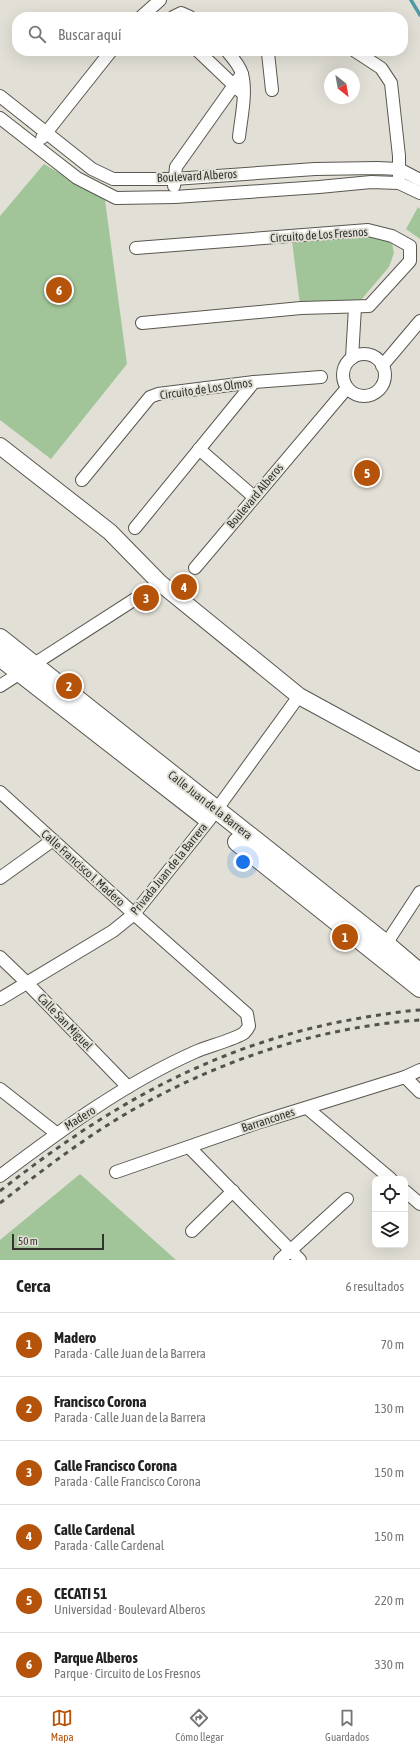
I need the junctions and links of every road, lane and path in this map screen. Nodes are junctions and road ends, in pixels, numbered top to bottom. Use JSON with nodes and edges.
{"nodes":[{"id":1,"x":160,"y":0,"type":"edge"},
{"id":2,"x":147,"y":12,"type":"edge"},
{"id":3,"x":107,"y":56,"type":"edge"},
{"id":4,"x":203,"y":56,"type":"edge"},
{"id":5,"x":231,"y":56,"type":"edge"},
{"id":6,"x":268,"y":56,"type":"edge"},
{"id":7,"x":363,"y":56,"type":"edge"},
{"id":8,"x":239,"y":90,"type":"junction"},
{"id":9,"x":272,"y":90,"type":"dead end"},
{"id":10,"x":0,"y":96,"type":"edge"},
{"id":11,"x":0,"y":118,"type":"edge"},
{"id":12,"x":47,"y":133,"type":"junction"},
{"id":13,"x":239,"y":137,"type":"dead end"},
{"id":14,"x":36,"y":145,"type":"junction"},
{"id":15,"x":399,"y":169,"type":"junction"},
{"id":16,"x":174,"y":179,"type":"junction"},
{"id":17,"x":420,"y":180,"type":"edge"},
{"id":18,"x":399,"y":182,"type":"junction"},
{"id":19,"x":420,"y":193,"type":"edge"},
{"id":20,"x":175,"y":197,"type":"junction"},
{"id":21,"x":136,"y":248,"type":"dead end"},
{"id":22,"x":355,"y":307,"type":"junction"},
{"id":23,"x":420,"y":321,"type":"edge"},
{"id":24,"x":142,"y":323,"type":"dead end"},
{"id":25,"x":352,"y":358,"type":"junction"},
{"id":26,"x":382,"y":366,"type":"junction"},
{"id":27,"x":321,"y":377,"type":"dead end"},
{"id":28,"x":254,"y":382,"type":"junction"},
{"id":29,"x":347,"y":388,"type":"junction"},
{"id":30,"x":0,"y":446,"type":"edge"},
{"id":31,"x":199,"y":449,"type":"junction"},
{"id":32,"x":82,"y":480,"type":"dead end"},
{"id":33,"x":254,"y":497,"type":"junction"},
{"id":34,"x":135,"y":528,"type":"dead end"},
{"id":35,"x":194,"y":568,"type":"dead end"},
{"id":36,"x":160,"y":583,"type":"junction"},
{"id":37,"x":0,"y":638,"type":"edge"},
{"id":38,"x":0,"y":657,"type":"edge"},
{"id":39,"x":27,"y":669,"type":"junction"},
{"id":40,"x":0,"y":686,"type":"edge"},
{"id":41,"x":299,"y":696,"type":"junction"},
{"id":42,"x":420,"y":762,"type":"edge"},
{"id":43,"x":0,"y":792,"type":"edge"},
{"id":44,"x":213,"y":815,"type":"junction"},
{"id":45,"x":53,"y":840,"type":"junction"},
{"id":46,"x":0,"y":878,"type":"edge"},
{"id":47,"x":420,"y":892,"type":"edge"},
{"id":48,"x":134,"y":914,"type":"junction"},
{"id":49,"x":386,"y":944,"type":"junction"},
{"id":50,"x":0,"y":957,"type":"edge"},
{"id":51,"x":420,"y":972,"type":"edge"},
{"id":52,"x":26,"y":982,"type":"junction"},
{"id":53,"x":420,"y":988,"type":"edge"},
{"id":54,"x":0,"y":999,"type":"edge"},
{"id":55,"x":249,"y":1026,"type":"joint"},
{"id":56,"x":420,"y":1070,"type":"edge"},
{"id":57,"x":405,"y":1078,"type":"junction"},
{"id":58,"x":128,"y":1087,"type":"junction"},
{"id":59,"x":0,"y":1090,"type":"edge"},
{"id":60,"x":420,"y":1092,"type":"edge"},
{"id":61,"x":307,"y":1108,"type":"junction"},
{"id":62,"x":56,"y":1133,"type":"junction"},
{"id":63,"x":189,"y":1147,"type":"junction"},
{"id":64,"x":116,"y":1172,"type":"dead end"},
{"id":65,"x":0,"y":1176,"type":"edge"},
{"id":66,"x":387,"y":1176,"type":"edge"},
{"id":67,"x":233,"y":1191,"type":"junction"},
{"id":68,"x":408,"y":1194,"type":"edge"},
{"id":69,"x":347,"y":1199,"type":"dead end"},
{"id":70,"x":420,"y":1204,"type":"edge"},
{"id":71,"x":192,"y":1231,"type":"dead end"},
{"id":72,"x":291,"y":1250,"type":"junction"},
{"id":73,"x":280,"y":1260,"type":"edge"},
{"id":74,"x":300,"y":1260,"type":"edge"}],
"edges":[{"from":1,"to":2,"type":"street"},
{"from":3,"to":12,"type":"street"},
{"from":4,"to":8,"type":"street"},
{"from":5,"to":8,"type":"street"},
{"from":6,"to":9,"type":"street"},
{"from":7,"to":15,"type":"street"},
{"from":8,"to":13,"type":"street"},
{"from":8,"to":16,"type":"street"},
{"from":10,"to":12,"type":"street","name":"Boulevard Alberos"},
{"from":11,"to":14,"type":"street","name":"Boulevard Alberos"},
{"from":12,"to":14,"type":"street"},
{"from":12,"to":16,"type":"street","name":"Boulevard Alberos"},
{"from":14,"to":20,"type":"street","name":"Boulevard Alberos"},
{"from":15,"to":16,"type":"street","name":"Boulevard Alberos"},
{"from":15,"to":17,"type":"street","name":"Boulevard Alberos"},
{"from":15,"to":18,"type":"street"},
{"from":16,"to":20,"type":"street"},
{"from":18,"to":19,"type":"street","name":"Boulevard Alberos"},
{"from":18,"to":20,"type":"street","name":"Boulevard Alberos"},
{"from":21,"to":22,"type":"street","name":"Circuito de Los Fresnos"},
{"from":22,"to":24,"type":"street","name":"Circuito de Los Fresnos"},
{"from":22,"to":25,"type":"street"},
{"from":23,"to":26,"type":"street"},
{"from":25,"to":26,"type":"street"},
{"from":25,"to":29,"type":"street"},
{"from":26,"to":29,"type":"street"},
{"from":27,"to":28,"type":"street","name":"Circuito de Los Olmos"},
{"from":28,"to":31,"type":"street","name":"Circuito de Los Olmos"},
{"from":28,"to":32,"type":"street","name":"Circuito de Los Olmos"},
{"from":29,"to":33,"type":"street","name":"Boulevard Alberos"},
{"from":30,"to":36,"type":"street"},
{"from":31,"to":33,"type":"street"},
{"from":31,"to":34,"type":"street","name":"Circuito de Los Olmos"},
{"from":33,"to":35,"type":"street","name":"Boulevard Alberos"},
{"from":36,"to":39,"type":"street"},
{"from":36,"to":41,"type":"street"},
{"from":37,"to":39,"type":"main road","name":"Calle Juan de la Barrera"},
{"from":38,"to":39,"type":"main road","name":"Calle Juan de la Barrera"},
{"from":39,"to":40,"type":"street"},
{"from":39,"to":44,"type":"main road","name":"Calle Juan de la Barrera"},
{"from":41,"to":42,"type":"street"},
{"from":41,"to":44,"type":"street","name":"Privada Juan de la Barrera"},
{"from":43,"to":45,"type":"street","name":"Calle Francisco I. Madero"},
{"from":44,"to":48,"type":"street","name":"Privada Juan de la Barrera"},
{"from":44,"to":49,"type":"main road","name":"Calle Juan de la Barrera"},
{"from":44,"to":53,"type":"main road","name":"Calle Juan de la Barrera"},
{"from":45,"to":46,"type":"street"},
{"from":45,"to":48,"type":"street","name":"Calle Francisco I. Madero"},
{"from":47,"to":49,"type":"street"},
{"from":48,"to":52,"type":"street","name":"Privada Juan de la Barrera"},
{"from":48,"to":55,"type":"street","name":"Calle Francisco I. Madero"},
{"from":49,"to":51,"type":"main road","name":"Calle Juan de la Barrera"},
{"from":50,"to":52,"type":"street","name":"Calle San Miguel"},
{"from":52,"to":54,"type":"street","name":"Privada Juan de la Barrera"},
{"from":52,"to":58,"type":"street","name":"Calle San Miguel"},
{"from":55,"to":58,"type":"street","name":"Madero"},
{"from":56,"to":57,"type":"street","name":"Barrancones"},
{"from":57,"to":60,"type":"street"},
{"from":57,"to":61,"type":"street","name":"Barrancones"},
{"from":58,"to":62,"type":"street","name":"Madero"},
{"from":59,"to":62,"type":"street"},
{"from":61,"to":63,"type":"street","name":"Barrancones"},
{"from":61,"to":66,"type":"street"},
{"from":62,"to":65,"type":"street","name":"Madero"},
{"from":63,"to":64,"type":"street","name":"Barrancones"},
{"from":63,"to":67,"type":"street"},
{"from":67,"to":71,"type":"street"},
{"from":67,"to":72,"type":"street"},
{"from":68,"to":70,"type":"street"},
{"from":69,"to":72,"type":"street"},
{"from":72,"to":73,"type":"street"},
{"from":72,"to":74,"type":"street"}]}
